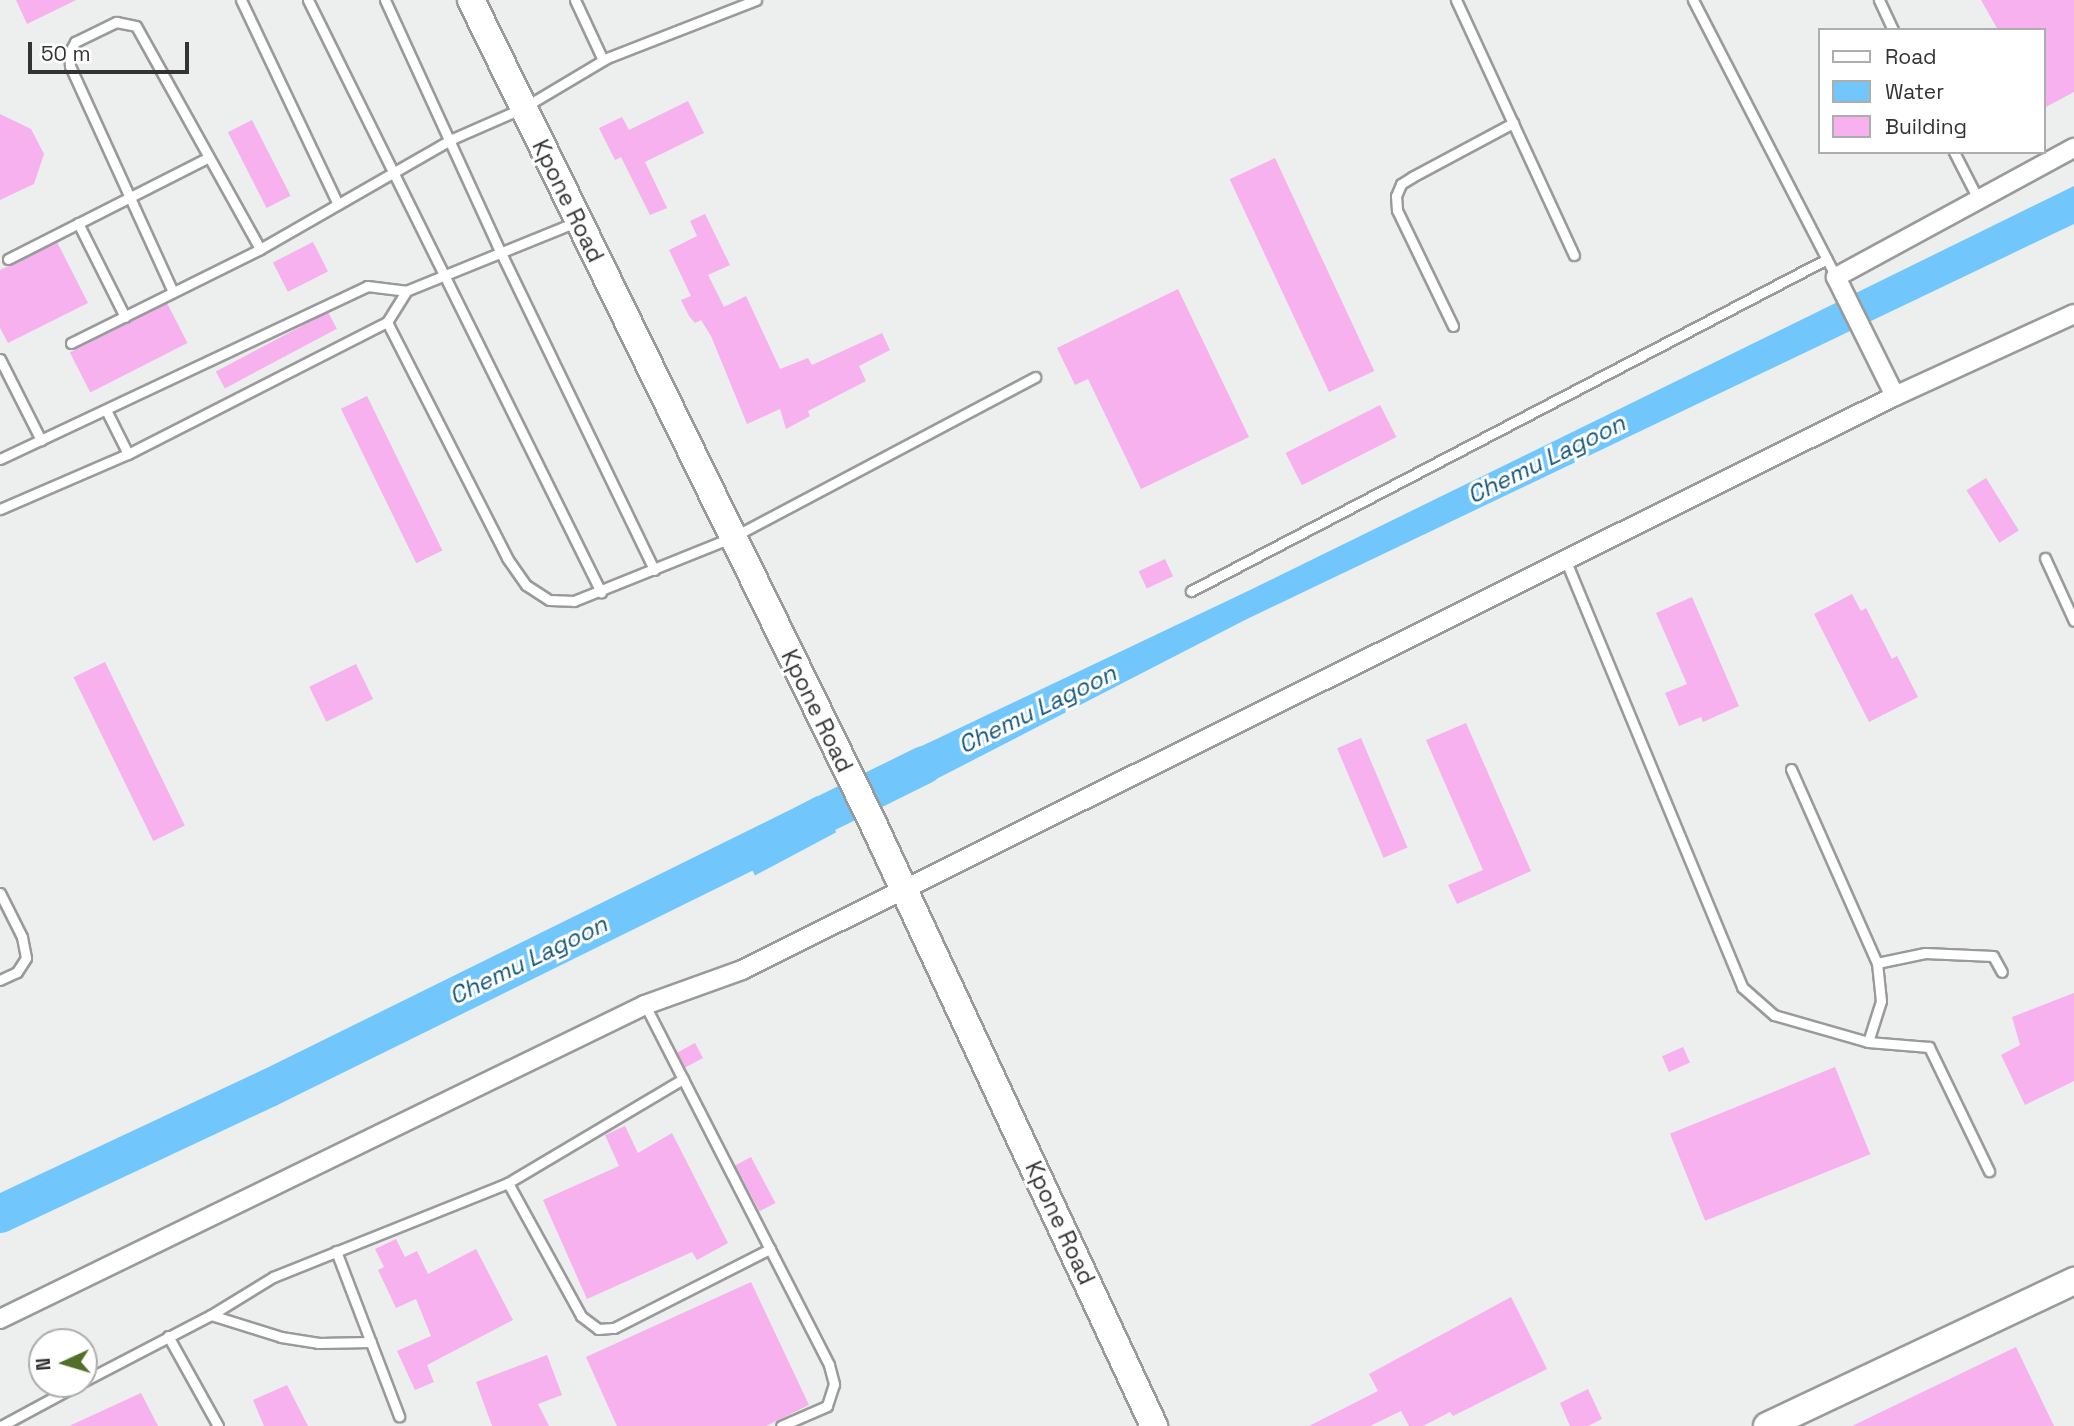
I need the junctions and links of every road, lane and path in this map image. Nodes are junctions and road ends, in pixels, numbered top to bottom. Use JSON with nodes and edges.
{"nodes":[{"id":1,"x":241,"y":0,"type":"edge"},
{"id":2,"x":308,"y":0,"type":"edge"},
{"id":3,"x":385,"y":0,"type":"edge"},
{"id":4,"x":471,"y":0,"type":"edge"},
{"id":5,"x":575,"y":0,"type":"edge"},
{"id":6,"x":756,"y":0,"type":"edge"},
{"id":7,"x":1456,"y":0,"type":"edge"},
{"id":8,"x":1692,"y":0,"type":"edge"},
{"id":9,"x":1879,"y":0,"type":"edge"},
{"id":10,"x":1893,"y":28,"type":"edge"},
{"id":11,"x":603,"y":60,"type":"junction"},
{"id":12,"x":523,"y":108,"type":"junction"},
{"id":13,"x":1513,"y":123,"type":"junction"},
{"id":14,"x":452,"y":139,"type":"junction"},
{"id":15,"x":2074,"y":148,"type":"edge"},
{"id":16,"x":1955,"y":154,"type":"edge"},
{"id":17,"x":209,"y":157,"type":"junction"},
{"id":18,"x":395,"y":171,"type":"junction"},
{"id":19,"x":129,"y":197,"type":"junction"},
{"id":20,"x":1977,"y":197,"type":"junction"},
{"id":21,"x":338,"y":204,"type":"junction"},
{"id":22,"x":578,"y":221,"type":"junction"},
{"id":23,"x":78,"y":223,"type":"junction"},
{"id":24,"x":260,"y":249,"type":"junction"},
{"id":25,"x":501,"y":253,"type":"junction"},
{"id":26,"x":1574,"y":255,"type":"dead end"},
{"id":27,"x":8,"y":259,"type":"dead end"},
{"id":28,"x":1827,"y":259,"type":"junction"},
{"id":29,"x":444,"y":276,"type":"junction"},
{"id":30,"x":1836,"y":277,"type":"junction"},
{"id":31,"x":173,"y":292,"type":"junction"},
{"id":32,"x":406,"y":292,"type":"junction"},
{"id":33,"x":2074,"y":314,"type":"edge"},
{"id":34,"x":125,"y":317,"type":"junction"},
{"id":35,"x":387,"y":322,"type":"junction"},
{"id":36,"x":1453,"y":326,"type":"dead end"},
{"id":37,"x":72,"y":343,"type":"dead end"},
{"id":38,"x":0,"y":359,"type":"edge"},
{"id":39,"x":1035,"y":377,"type":"dead end"},
{"id":40,"x":1895,"y":396,"type":"junction"},
{"id":41,"x":106,"y":410,"type":"junction"},
{"id":42,"x":41,"y":440,"type":"junction"},
{"id":43,"x":128,"y":454,"type":"junction"},
{"id":44,"x":0,"y":459,"type":"edge"},
{"id":45,"x":0,"y":509,"type":"edge"},
{"id":46,"x":733,"y":537,"type":"junction"},
{"id":47,"x":2045,"y":558,"type":"dead end"},
{"id":48,"x":1565,"y":559,"type":"junction"},
{"id":49,"x":654,"y":570,"type":"junction"},
{"id":50,"x":1191,"y":591,"type":"dead end"},
{"id":51,"x":601,"y":592,"type":"junction"},
{"id":52,"x":2074,"y":621,"type":"edge"},
{"id":53,"x":1791,"y":769,"type":"dead end"},
{"id":54,"x":902,"y":889,"type":"junction"},
{"id":55,"x":0,"y":893,"type":"edge"},
{"id":56,"x":1877,"y":963,"type":"junction"},
{"id":57,"x":2002,"y":972,"type":"dead end"},
{"id":58,"x":0,"y":980,"type":"edge"},
{"id":59,"x":645,"y":1005,"type":"junction"},
{"id":60,"x":1868,"y":1042,"type":"junction"},
{"id":61,"x":683,"y":1079,"type":"junction"},
{"id":62,"x":1989,"y":1171,"type":"dead end"},
{"id":63,"x":508,"y":1183,"type":"junction"},
{"id":64,"x":770,"y":1249,"type":"junction"},
{"id":65,"x":336,"y":1251,"type":"junction"},
{"id":66,"x":2074,"y":1281,"type":"edge"},
{"id":67,"x":211,"y":1315,"type":"junction"},
{"id":68,"x":0,"y":1319,"type":"edge"},
{"id":69,"x":168,"y":1336,"type":"junction"},
{"id":70,"x":371,"y":1342,"type":"junction"},
{"id":71,"x":98,"y":1374,"type":"edge"},
{"id":72,"x":53,"y":1398,"type":"edge"},
{"id":73,"x":399,"y":1416,"type":"dead end"},
{"id":74,"x":1,"y":1426,"type":"edge"},
{"id":75,"x":218,"y":1426,"type":"edge"},
{"id":76,"x":781,"y":1426,"type":"edge"},
{"id":77,"x":1154,"y":1426,"type":"edge"},
{"id":78,"x":1767,"y":1426,"type":"edge"}],
"edges":[{"from":1,"to":21,"type":"lane"},
{"from":2,"to":18,"type":"lane"},
{"from":3,"to":14,"type":"lane"},
{"from":4,"to":12,"type":"main road","name":"Kpone Road"},
{"from":5,"to":11,"type":"lane"},
{"from":6,"to":11,"type":"lane"},
{"from":7,"to":13,"type":"lane"},
{"from":8,"to":28,"type":"lane"},
{"from":9,"to":10,"type":"lane"},
{"from":11,"to":12,"type":"lane"},
{"from":12,"to":14,"type":"lane"},
{"from":12,"to":22,"type":"main road","name":"Kpone Road"},
{"from":13,"to":26,"type":"lane"},
{"from":13,"to":36,"type":"lane"},
{"from":14,"to":18,"type":"lane"},
{"from":14,"to":25,"type":"lane"},
{"from":15,"to":20,"type":"street"},
{"from":16,"to":20,"type":"lane"},
{"from":17,"to":19,"type":"lane"},
{"from":17,"to":19,"type":"lane"},
{"from":17,"to":24,"type":"lane"},
{"from":18,"to":21,"type":"lane"},
{"from":18,"to":29,"type":"lane"},
{"from":19,"to":23,"type":"lane"},
{"from":19,"to":31,"type":"lane"},
{"from":20,"to":30,"type":"street"},
{"from":21,"to":24,"type":"lane"},
{"from":22,"to":25,"type":"lane"},
{"from":22,"to":46,"type":"main road","name":"Kpone Road"},
{"from":23,"to":27,"type":"lane"},
{"from":23,"to":34,"type":"lane"},
{"from":24,"to":31,"type":"lane"},
{"from":25,"to":29,"type":"lane"},
{"from":25,"to":49,"type":"lane"},
{"from":28,"to":30,"type":"lane"},
{"from":28,"to":50,"type":"lane"},
{"from":29,"to":32,"type":"lane"},
{"from":29,"to":51,"type":"lane"},
{"from":30,"to":40,"type":"street"},
{"from":31,"to":34,"type":"lane"},
{"from":32,"to":35,"type":"lane"},
{"from":32,"to":41,"type":"lane"},
{"from":33,"to":40,"type":"street"},
{"from":34,"to":37,"type":"lane"},
{"from":35,"to":43,"type":"lane"},
{"from":35,"to":51,"type":"lane"},
{"from":38,"to":42,"type":"lane"},
{"from":39,"to":46,"type":"lane"},
{"from":40,"to":48,"type":"street"},
{"from":41,"to":42,"type":"lane"},
{"from":41,"to":43,"type":"lane"},
{"from":42,"to":44,"type":"lane"},
{"from":43,"to":45,"type":"lane"},
{"from":46,"to":49,"type":"lane"},
{"from":46,"to":54,"type":"main road","name":"Kpone Road"},
{"from":47,"to":52,"type":"lane"},
{"from":48,"to":54,"type":"street"},
{"from":48,"to":60,"type":"lane"},
{"from":49,"to":51,"type":"lane"},
{"from":53,"to":56,"type":"lane"},
{"from":54,"to":59,"type":"street"},
{"from":54,"to":77,"type":"main road","name":"Kpone Road"},
{"from":55,"to":58,"type":"lane"},
{"from":56,"to":57,"type":"lane"},
{"from":56,"to":60,"type":"lane"},
{"from":59,"to":61,"type":"lane"},
{"from":59,"to":68,"type":"street"},
{"from":60,"to":62,"type":"lane"},
{"from":61,"to":63,"type":"lane"},
{"from":61,"to":64,"type":"lane"},
{"from":63,"to":64,"type":"lane"},
{"from":63,"to":65,"type":"lane"},
{"from":64,"to":76,"type":"lane"},
{"from":65,"to":67,"type":"lane"},
{"from":65,"to":70,"type":"lane"},
{"from":66,"to":78,"type":"main road"},
{"from":67,"to":69,"type":"lane"},
{"from":67,"to":70,"type":"lane"},
{"from":69,"to":71,"type":"lane"},
{"from":69,"to":75,"type":"lane"},
{"from":70,"to":73,"type":"lane"},
{"from":72,"to":74,"type":"lane"}]}
